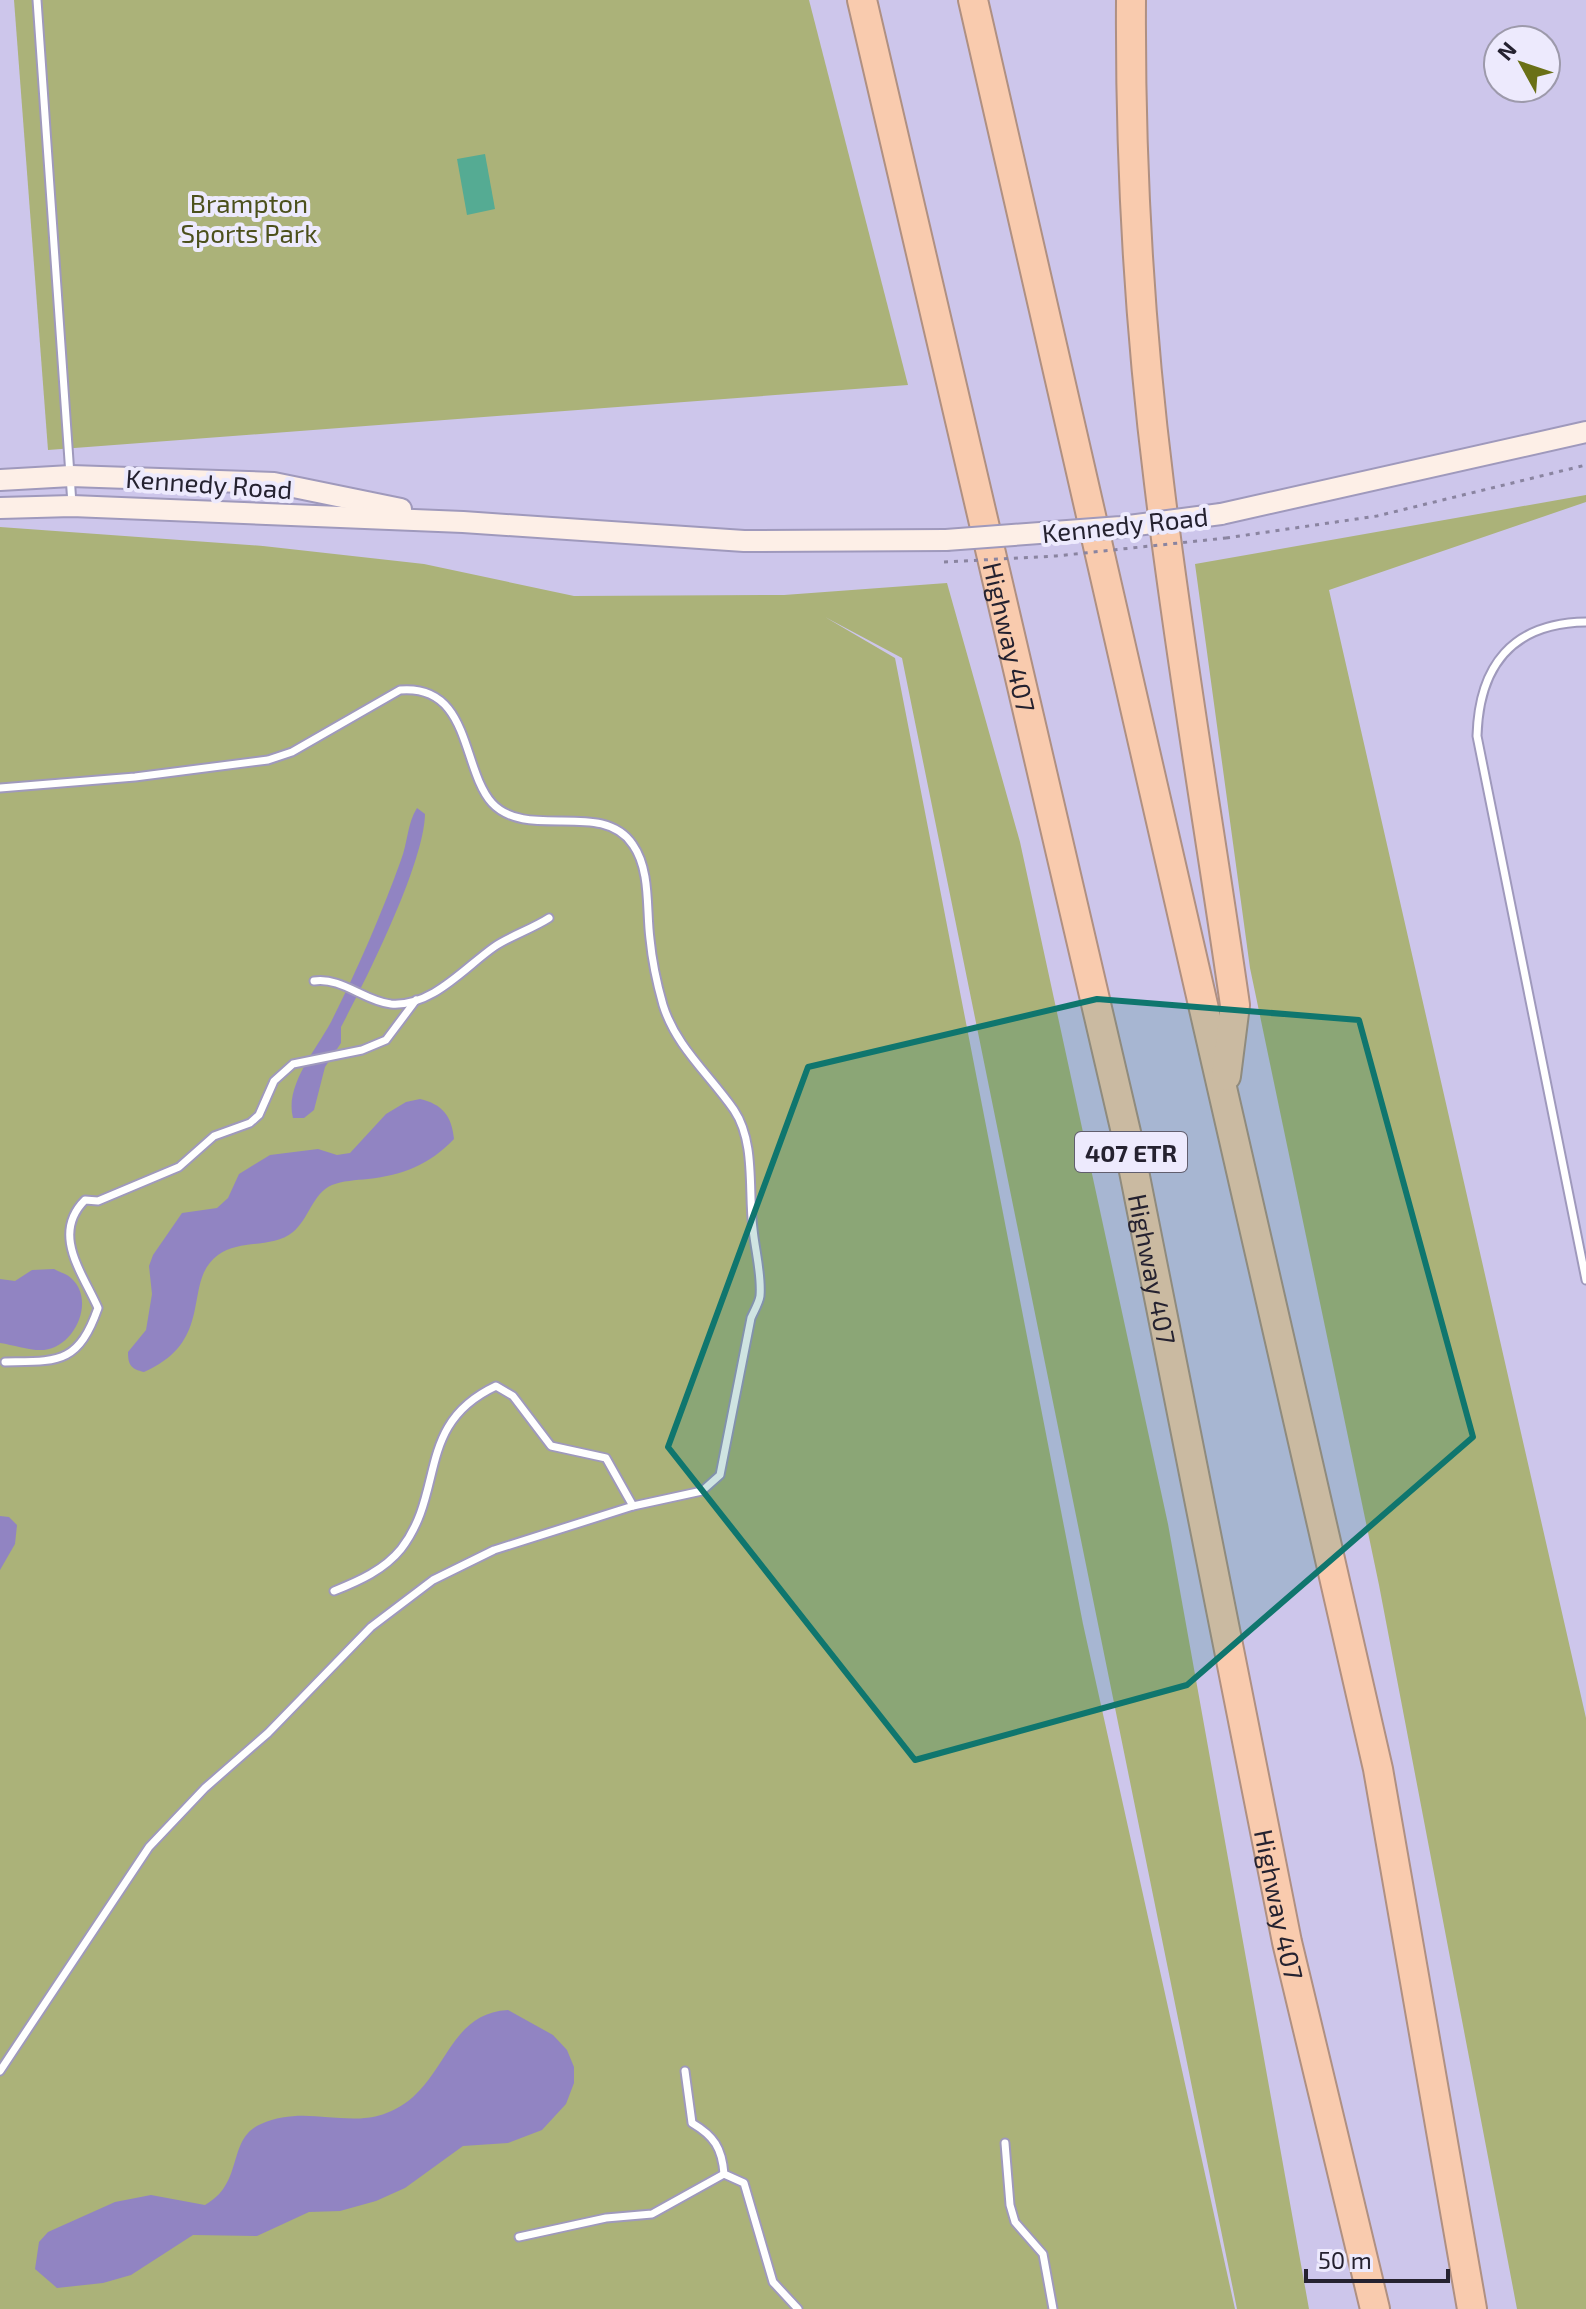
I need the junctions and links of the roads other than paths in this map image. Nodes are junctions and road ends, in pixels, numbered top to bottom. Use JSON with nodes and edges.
{"nodes":[{"id":1,"x":37,"y":0,"type":"edge"},
{"id":2,"x":862,"y":0,"type":"edge"},
{"id":3,"x":973,"y":0,"type":"edge"},
{"id":4,"x":1131,"y":0,"type":"edge"},
{"id":5,"x":1586,"y":432,"type":"edge"},
{"id":6,"x":71,"y":476,"type":"junction"},
{"id":7,"x":0,"y":480,"type":"edge"},
{"id":8,"x":72,"y":506,"type":"junction"},
{"id":9,"x":0,"y":508,"type":"edge"},
{"id":10,"x":463,"y":522,"type":"junction"},
{"id":11,"x":1586,"y":622,"type":"edge"},
{"id":12,"x":0,"y":788,"type":"edge"},
{"id":13,"x":549,"y":918,"type":"dead end"},
{"id":14,"x":314,"y":981,"type":"dead end"},
{"id":15,"x":416,"y":1000,"type":"junction"},
{"id":16,"x":1224,"y":1096,"type":"junction"},
{"id":17,"x":1586,"y":1280,"type":"edge"},
{"id":18,"x":5,"y":1362,"type":"dead end"},
{"id":19,"x":633,"y":1506,"type":"junction"},
{"id":20,"x":334,"y":1591,"type":"dead end"},
{"id":21,"x":0,"y":2071,"type":"edge"},
{"id":22,"x":685,"y":2071,"type":"dead end"},
{"id":23,"x":1005,"y":2143,"type":"dead end"},
{"id":24,"x":724,"y":2174,"type":"junction"},
{"id":25,"x":519,"y":2237,"type":"dead end"},
{"id":26,"x":798,"y":2309,"type":"edge"},
{"id":27,"x":1053,"y":2309,"type":"edge"},
{"id":28,"x":1375,"y":2309,"type":"edge"},
{"id":29,"x":1472,"y":2309,"type":"edge"}],
"edges":[{"from":1,"to":6,"type":"lane"},
{"from":2,"to":28,"type":"highway","name":"Highway 407","number":"407 ETR"},
{"from":3,"to":16,"type":"highway"},
{"from":4,"to":16,"type":"highway"},
{"from":5,"to":10,"type":"main road","name":"Kennedy Road","bridge":true},
{"from":6,"to":7,"type":"main road","name":"Kennedy Road"},
{"from":6,"to":8,"type":"lane"},
{"from":6,"to":10,"type":"main road","name":"Kennedy Road"},
{"from":8,"to":9,"type":"main road","name":"Kennedy Road"},
{"from":8,"to":10,"type":"main road","name":"Kennedy Road"},
{"from":11,"to":17,"type":"lane"},
{"from":12,"to":19,"type":"lane"},
{"from":13,"to":15,"type":"lane"},
{"from":14,"to":15,"type":"lane"},
{"from":15,"to":18,"type":"lane"},
{"from":16,"to":29,"type":"highway"},
{"from":19,"to":20,"type":"lane"},
{"from":19,"to":21,"type":"lane"},
{"from":22,"to":24,"type":"lane"},
{"from":23,"to":27,"type":"lane"},
{"from":24,"to":25,"type":"lane"},
{"from":24,"to":26,"type":"lane"}]}
